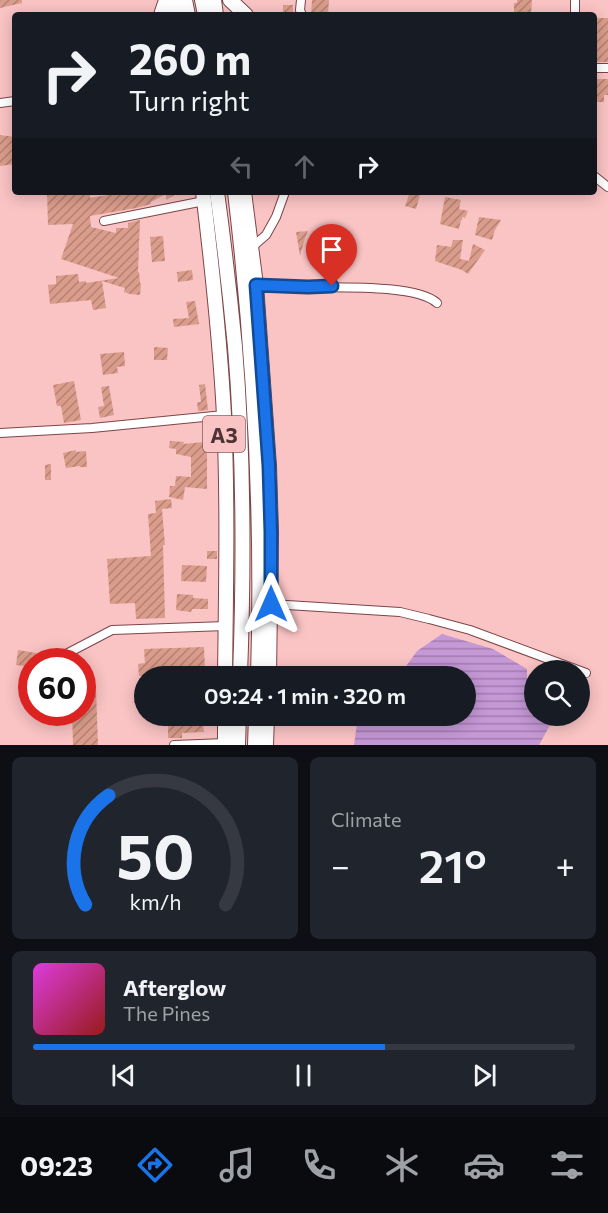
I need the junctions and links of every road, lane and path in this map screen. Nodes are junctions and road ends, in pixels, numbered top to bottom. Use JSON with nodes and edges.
{"nodes":[{"id":1,"x":231,"y":0,"type":"edge"},
{"id":2,"x":243,"y":12,"type":"edge"},
{"id":3,"x":217,"y":195,"type":"edge"},
{"id":4,"x":235,"y":195,"type":"edge"},
{"id":5,"x":244,"y":195,"type":"edge"},
{"id":6,"x":284,"y":195,"type":"edge"},
{"id":7,"x":204,"y":196,"type":"edge"},
{"id":8,"x":104,"y":221,"type":"dead end"},
{"id":9,"x":250,"y":248,"type":"junction"},
{"id":10,"x":256,"y":285,"type":"junction"},
{"id":11,"x":437,"y":303,"type":"dead end"},
{"id":12,"x":254,"y":412,"type":"junction"},
{"id":13,"x":238,"y":414,"type":"junction"},
{"id":14,"x":224,"y":415,"type":"junction"},
{"id":15,"x":0,"y":433,"type":"edge"},
{"id":16,"x":271,"y":604,"type":"junction"},
{"id":17,"x":226,"y":626,"type":"junction"},
{"id":18,"x":78,"y":648,"type":"edge"},
{"id":19,"x":551,"y":660,"type":"edge"},
{"id":20,"x":225,"y":666,"type":"edge"},
{"id":21,"x":240,"y":666,"type":"edge"},
{"id":22,"x":258,"y":666,"type":"edge"},
{"id":23,"x":269,"y":666,"type":"edge"},
{"id":24,"x":226,"y":726,"type":"edge"},
{"id":25,"x":235,"y":726,"type":"edge"},
{"id":26,"x":256,"y":726,"type":"edge"},
{"id":27,"x":267,"y":726,"type":"edge"},
{"id":28,"x":229,"y":744,"type":"edge"},
{"id":29,"x":174,"y":745,"type":"edge"},
{"id":30,"x":255,"y":745,"type":"edge"},
{"id":31,"x":266,"y":745,"type":"edge"}],
"edges":[{"from":1,"to":2,"type":"main road"},
{"from":3,"to":13,"type":"main road","number":"A3"},
{"from":4,"to":12,"type":"main road","number":"A3"},
{"from":5,"to":9,"type":"main road","number":"A3"},
{"from":6,"to":9,"type":"street"},
{"from":7,"to":8,"type":"street"},
{"from":7,"to":14,"type":"main road","number":"A3"},
{"from":9,"to":10,"type":"main road","number":"A3"},
{"from":10,"to":11,"type":"street"},
{"from":10,"to":16,"type":"main road","number":"A3"},
{"from":12,"to":13,"type":"main road"},
{"from":12,"to":22,"type":"main road","number":"A3"},
{"from":13,"to":21,"type":"main road","number":"A3"},
{"from":14,"to":15,"type":"street"},
{"from":14,"to":17,"type":"main road","number":"A3"},
{"from":16,"to":19,"type":"street"},
{"from":16,"to":23,"type":"main road","number":"A3"},
{"from":17,"to":18,"type":"street"},
{"from":17,"to":20,"type":"main road","number":"A3"},
{"from":24,"to":28,"type":"main road"},
{"from":25,"to":28,"type":"main road"},
{"from":26,"to":30,"type":"main road"},
{"from":27,"to":31,"type":"main road"},
{"from":28,"to":29,"type":"street"}]}
